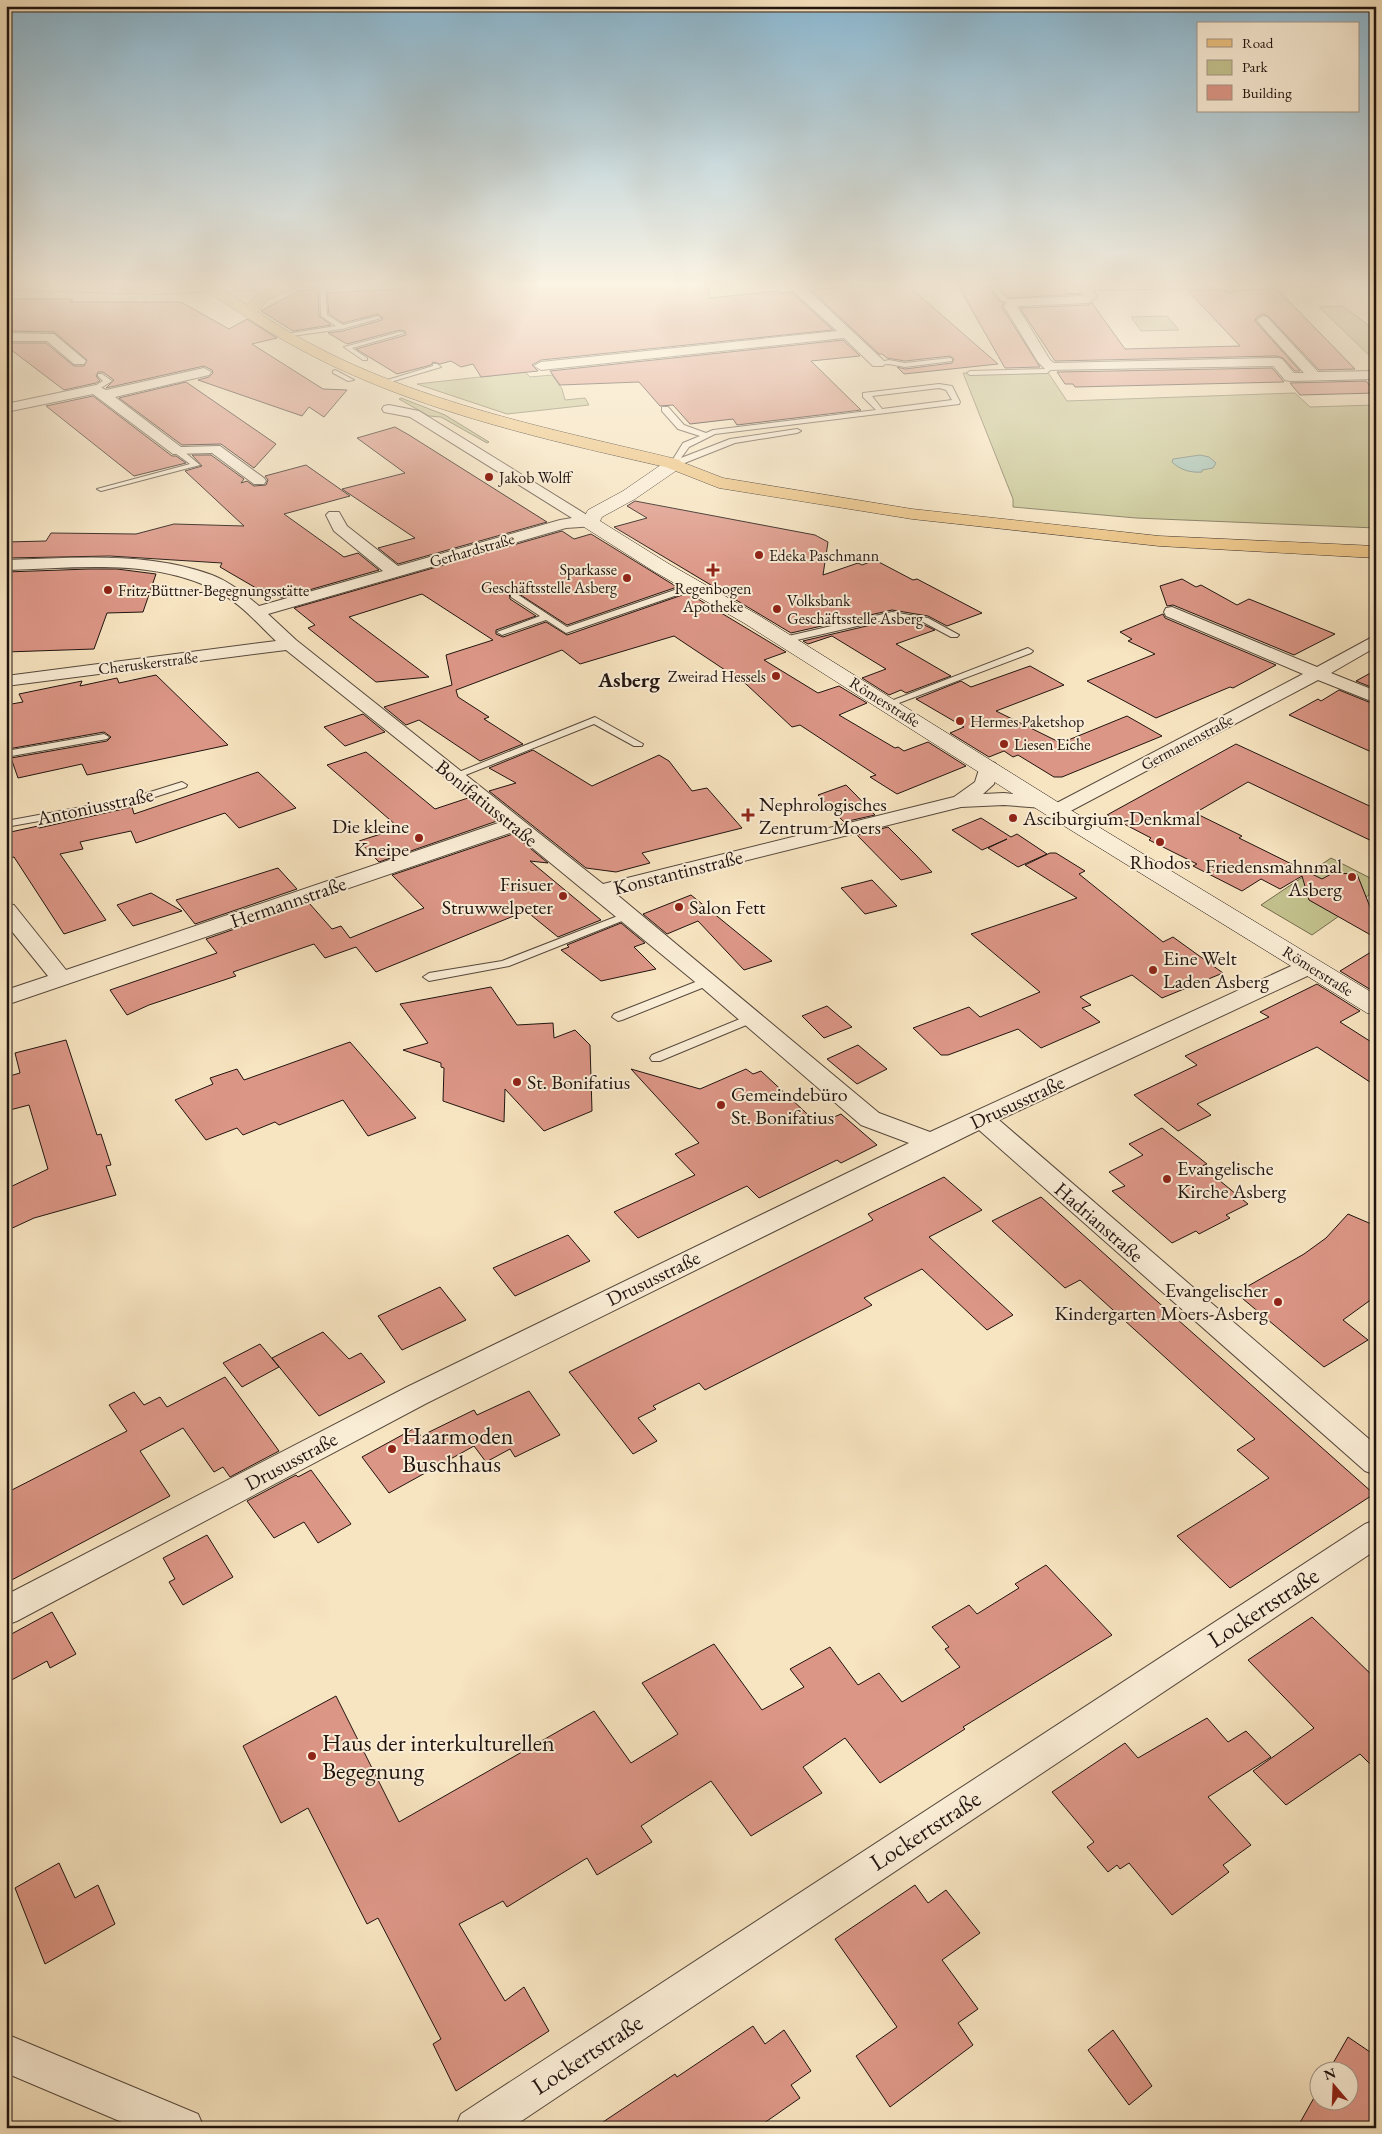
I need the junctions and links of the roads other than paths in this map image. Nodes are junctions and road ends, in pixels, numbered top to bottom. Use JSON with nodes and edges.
{"nodes":[{"id":1,"x":133,"y":382,"type":"edge"},
{"id":2,"x":385,"y":382,"type":"edge"},
{"id":3,"x":100,"y":386,"type":"junction"},
{"id":4,"x":6,"y":408,"type":"edge"},
{"id":5,"x":389,"y":409,"type":"dead end"},
{"id":6,"x":666,"y":409,"type":"dead end"},
{"id":7,"x":880,"y":411,"type":"junction"},
{"id":8,"x":789,"y":422,"type":"junction"},
{"id":9,"x":705,"y":435,"type":"junction"},
{"id":10,"x":178,"y":451,"type":"junction"},
{"id":11,"x":674,"y":464,"type":"junction"},
{"id":12,"x":259,"y":481,"type":"dead end"},
{"id":13,"x":101,"y":489,"type":"dead end"},
{"id":14,"x":334,"y":515,"type":"dead end"},
{"id":15,"x":590,"y":523,"type":"junction"},
{"id":16,"x":1376,"y":536,"type":"edge"},
{"id":17,"x":1376,"y":552,"type":"edge"},
{"id":18,"x":6,"y":565,"type":"edge"},
{"id":19,"x":395,"y":572,"type":"junction"},
{"id":20,"x":695,"y":586,"type":"junction"},
{"id":21,"x":514,"y":595,"type":"dead end"},
{"id":22,"x":255,"y":612,"type":"junction"},
{"id":23,"x":1172,"y":612,"type":"dead end"},
{"id":24,"x":547,"y":617,"type":"junction"},
{"id":25,"x":502,"y":632,"type":"dead end"},
{"id":26,"x":954,"y":635,"type":"dead end"},
{"id":27,"x":784,"y":640,"type":"junction"},
{"id":28,"x":1376,"y":640,"type":"edge"},
{"id":29,"x":290,"y":644,"type":"junction"},
{"id":30,"x":1028,"y":651,"type":"dead end"},
{"id":31,"x":1318,"y":673,"type":"junction"},
{"id":32,"x":6,"y":681,"type":"edge"},
{"id":33,"x":1376,"y":698,"type":"edge"},
{"id":34,"x":888,"y":704,"type":"junction"},
{"id":35,"x":104,"y":737,"type":"dead end"},
{"id":36,"x":638,"y":744,"type":"dead end"},
{"id":37,"x":6,"y":754,"type":"edge"},
{"id":38,"x":988,"y":767,"type":"junction"},
{"id":39,"x":454,"y":776,"type":"junction"},
{"id":40,"x":182,"y":785,"type":"dead end"},
{"id":41,"x":961,"y":801,"type":"junction"},
{"id":42,"x":1049,"y":807,"type":"junction"},
{"id":43,"x":6,"y":824,"type":"edge"},
{"id":44,"x":513,"y":825,"type":"junction"},
{"id":45,"x":599,"y":891,"type":"junction"},
{"id":46,"x":6,"y":910,"type":"edge"},
{"id":47,"x":628,"y":915,"type":"junction"},
{"id":48,"x":1310,"y":966,"type":"junction"},
{"id":49,"x":429,"y":977,"type":"dead end"},
{"id":50,"x":62,"y":978,"type":"junction"},
{"id":51,"x":708,"y":981,"type":"junction"},
{"id":52,"x":6,"y":998,"type":"edge"},
{"id":53,"x":1376,"y":1007,"type":"edge"},
{"id":54,"x":618,"y":1017,"type":"dead end"},
{"id":55,"x":752,"y":1018,"type":"junction"},
{"id":56,"x":656,"y":1058,"type":"dead end"},
{"id":57,"x":981,"y":1118,"type":"junction"},
{"id":58,"x":931,"y":1142,"type":"junction"},
{"id":59,"x":1376,"y":1463,"type":"edge"},
{"id":60,"x":1376,"y":1533,"type":"edge"},
{"id":61,"x":6,"y":1611,"type":"edge"},
{"id":62,"x":6,"y":2053,"type":"edge"},
{"id":63,"x":184,"y":2128,"type":"edge"},
{"id":64,"x":475,"y":2128,"type":"edge"}],
"edges":[{"from":1,"to":3,"type":"street"},
{"from":2,"to":11,"type":"main road"},
{"from":3,"to":4,"type":"street"},
{"from":3,"to":10,"type":"street"},
{"from":5,"to":15,"type":"street","name":"Römerstraße"},
{"from":6,"to":9,"type":"lane"},
{"from":7,"to":7,"type":"lane"},
{"from":7,"to":8,"type":"lane"},
{"from":8,"to":9,"type":"lane"},
{"from":8,"to":11,"type":"lane"},
{"from":9,"to":11,"type":"lane"},
{"from":10,"to":12,"type":"street"},
{"from":10,"to":13,"type":"lane"},
{"from":11,"to":15,"type":"street"},
{"from":11,"to":16,"type":"main road"},
{"from":11,"to":17,"type":"main road"},
{"from":14,"to":19,"type":"street"},
{"from":15,"to":19,"type":"street","name":"Gerhardstraße"},
{"from":15,"to":20,"type":"street","name":"Römerstraße"},
{"from":18,"to":22,"type":"street","name":"Bonifatiusstraße"},
{"from":19,"to":22,"type":"street","name":"Gerhardstraße"},
{"from":20,"to":24,"type":"lane"},
{"from":20,"to":27,"type":"street","name":"Römerstraße"},
{"from":21,"to":24,"type":"lane"},
{"from":22,"to":29,"type":"street","name":"Bonifatiusstraße"},
{"from":23,"to":31,"type":"street"},
{"from":24,"to":25,"type":"lane"},
{"from":26,"to":27,"type":"lane"},
{"from":27,"to":34,"type":"street","name":"Römerstraße"},
{"from":28,"to":31,"type":"street","name":"Germanenstraße"},
{"from":29,"to":32,"type":"street","name":"Cheruskerstraße"},
{"from":29,"to":39,"type":"street","name":"Bonifatiusstraße"},
{"from":30,"to":34,"type":"lane"},
{"from":31,"to":33,"type":"street"},
{"from":31,"to":42,"type":"street","name":"Germanenstraße"},
{"from":34,"to":38,"type":"street","name":"Römerstraße"},
{"from":35,"to":37,"type":"lane"},
{"from":36,"to":39,"type":"lane"},
{"from":38,"to":41,"type":"street","name":"Konstantinstraße"},
{"from":38,"to":42,"type":"street","name":"Römerstraße"},
{"from":39,"to":44,"type":"street","name":"Bonifatiusstraße"},
{"from":40,"to":43,"type":"lane","name":"Antoniusstraße"},
{"from":41,"to":42,"type":"street","name":"Konstantinstraße"},
{"from":41,"to":45,"type":"street","name":"Konstantinstraße"},
{"from":42,"to":48,"type":"street","name":"Römerstraße"},
{"from":44,"to":45,"type":"street","name":"Bonifatiusstraße"},
{"from":44,"to":50,"type":"street","name":"Hermannstraße"},
{"from":45,"to":47,"type":"street","name":"Bonifatiusstraße"},
{"from":46,"to":50,"type":"street"},
{"from":47,"to":49,"type":"lane"},
{"from":47,"to":51,"type":"street","name":"Bonifatiusstraße"},
{"from":48,"to":53,"type":"street","name":"Römerstraße"},
{"from":48,"to":57,"type":"street","name":"Drususstraße"},
{"from":50,"to":52,"type":"street","name":"Hermannstraße"},
{"from":51,"to":54,"type":"lane"},
{"from":51,"to":55,"type":"street","name":"Bonifatiusstraße"},
{"from":55,"to":56,"type":"lane"},
{"from":55,"to":58,"type":"street","name":"Bonifatiusstraße"},
{"from":57,"to":58,"type":"street","name":"Drususstraße"},
{"from":57,"to":59,"type":"street","name":"Hadrianstraße"},
{"from":58,"to":61,"type":"street","name":"Drususstraße"},
{"from":60,"to":64,"type":"street","name":"Lockertstraße"},
{"from":62,"to":63,"type":"street"}]}
